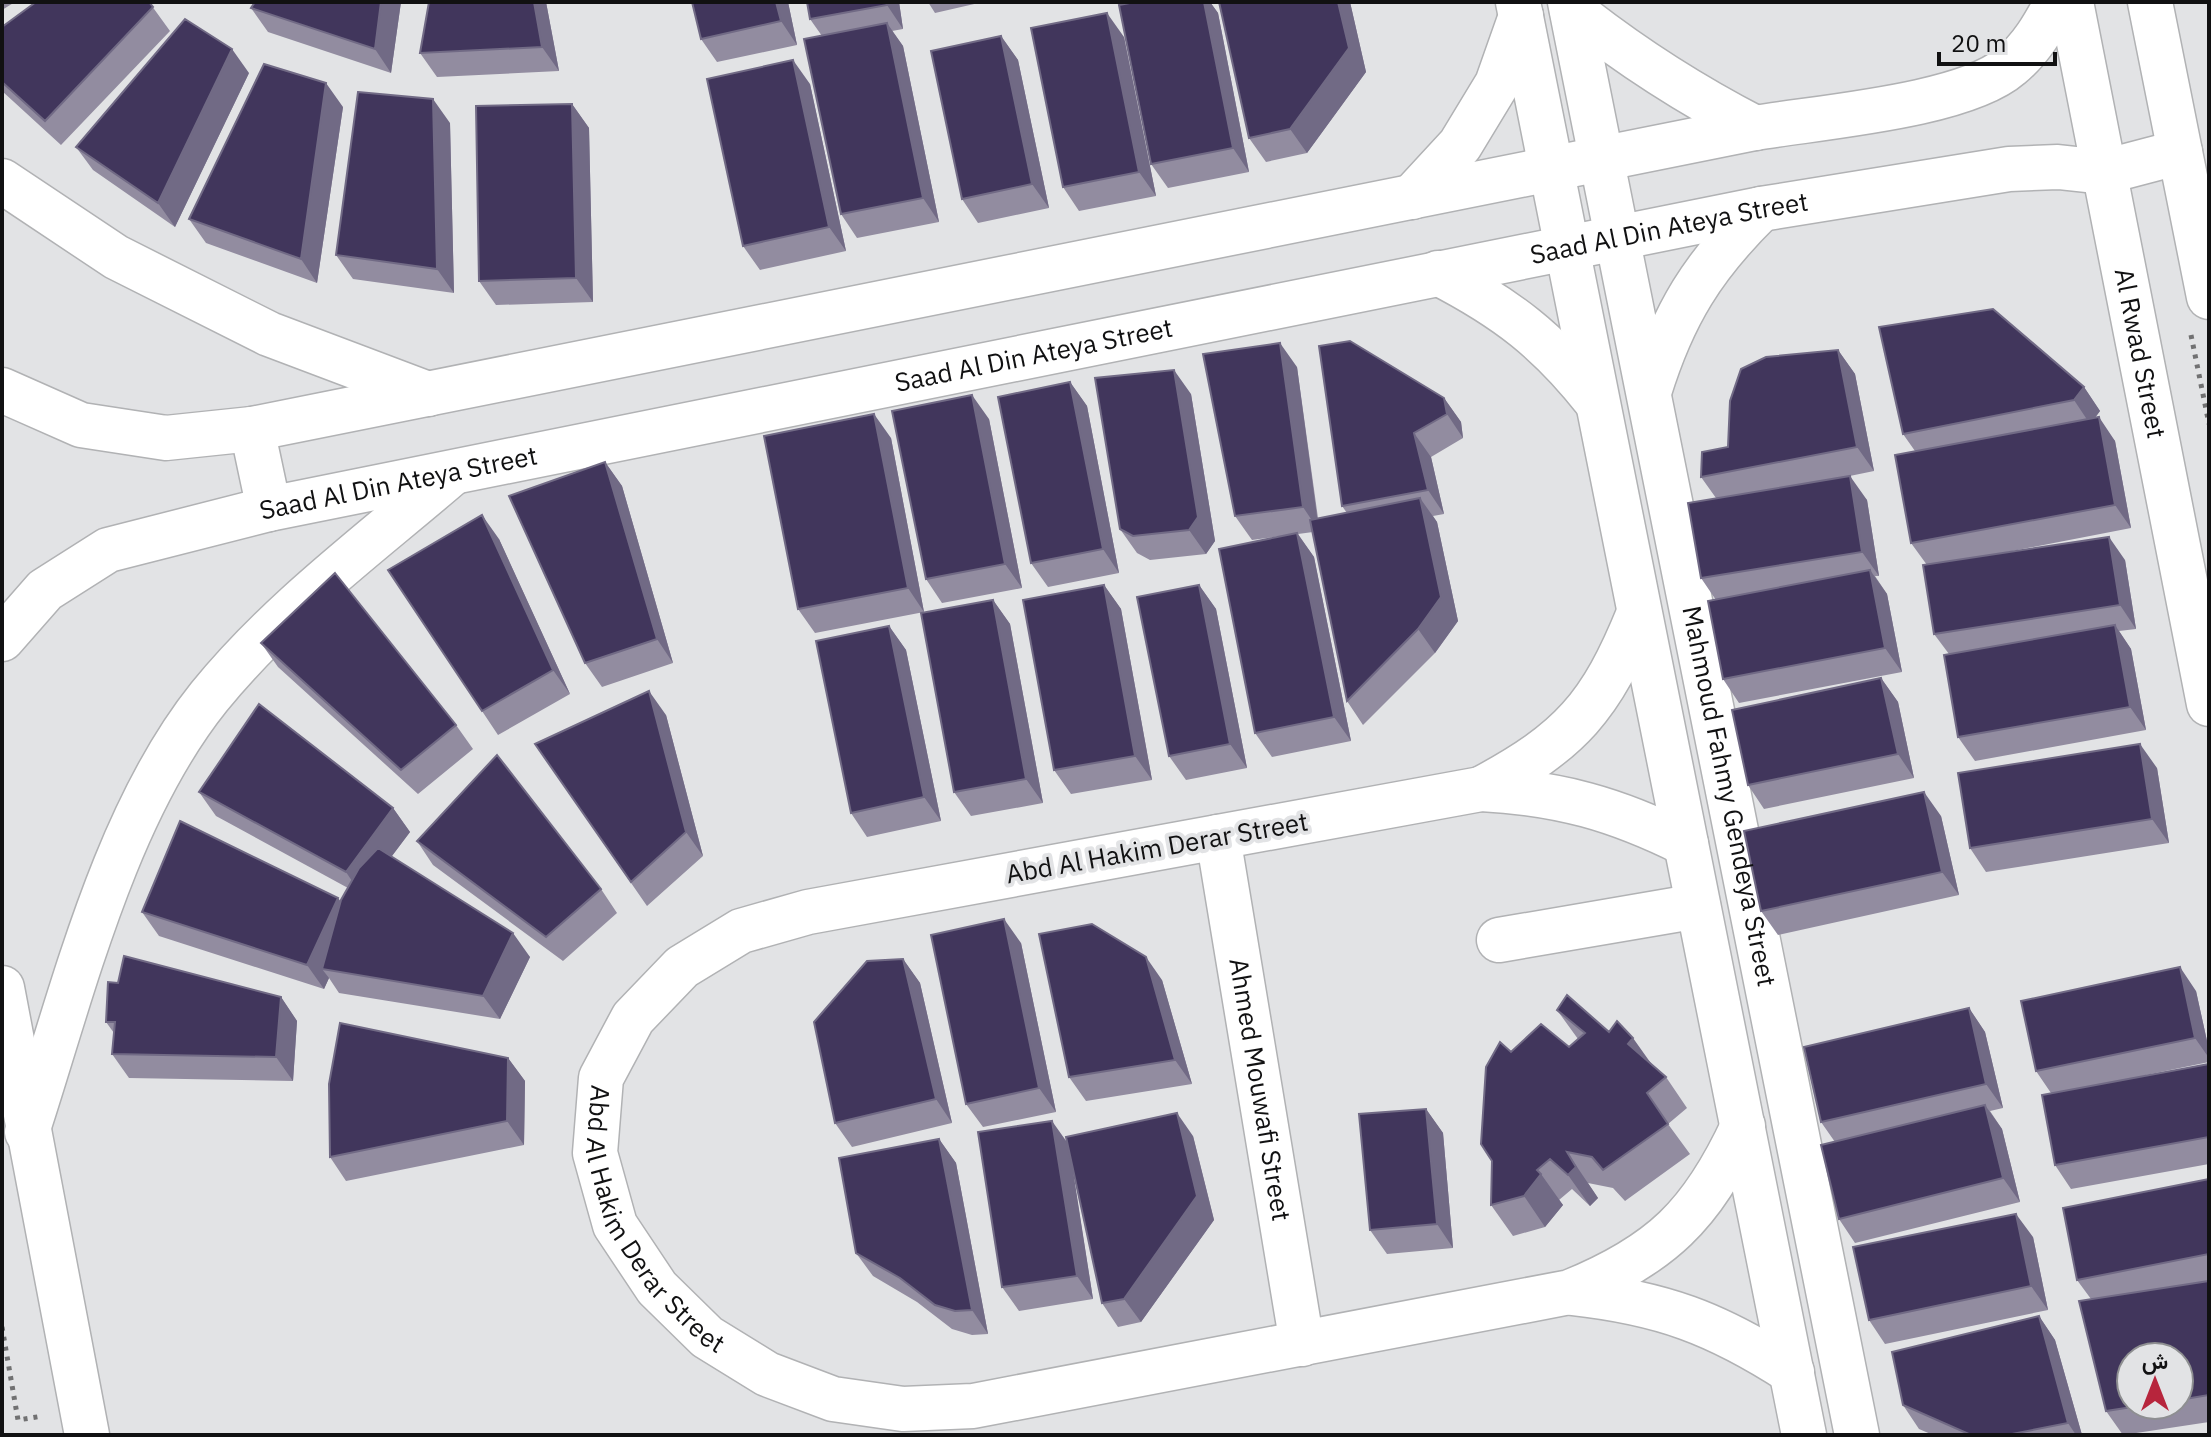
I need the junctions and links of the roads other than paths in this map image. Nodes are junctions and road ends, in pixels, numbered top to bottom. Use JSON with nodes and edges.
{"nodes":[{"id":1,"x":2057,"y":2,"type":"edge"},
{"id":2,"x":2071,"y":2,"type":"edge"},
{"id":3,"x":2150,"y":2,"type":"edge"},
{"id":4,"x":1571,"y":6,"type":"edge"},
{"id":5,"x":1520,"y":9,"type":"edge"},
{"id":6,"x":1755,"y":128,"type":"junction"},
{"id":7,"x":2180,"y":152,"type":"junction"},
{"id":8,"x":1602,"y":159,"type":"junction"},
{"id":9,"x":1552,"y":169,"type":"junction"},
{"id":10,"x":2104,"y":172,"type":"junction"},
{"id":11,"x":2,"y":181,"type":"edge"},
{"id":12,"x":1412,"y":197,"type":"junction"},
{"id":13,"x":1761,"y":209,"type":"junction"},
{"id":14,"x":1617,"y":238,"type":"junction"},
{"id":15,"x":1567,"y":247,"type":"junction"},
{"id":16,"x":1438,"y":273,"type":"junction"},
{"id":17,"x":2209,"y":297,"type":"edge"},
{"id":18,"x":2,"y":390,"type":"edge"},
{"id":19,"x":428,"y":394,"type":"junction"},
{"id":20,"x":1649,"y":394,"type":"junction"},
{"id":21,"x":1599,"y":405,"type":"junction"},
{"id":22,"x":252,"y":429,"type":"junction"},
{"id":23,"x":453,"y":472,"type":"junction"},
{"id":24,"x":269,"y":509,"type":"junction"},
{"id":25,"x":1639,"y":613,"type":"junction"},
{"id":26,"x":2,"y":639,"type":"edge"},
{"id":27,"x":2209,"y":704,"type":"edge"},
{"id":28,"x":1481,"y":789,"type":"junction"},
{"id":29,"x":1218,"y":837,"type":"junction"},
{"id":30,"x":1686,"y":844,"type":"junction"},
{"id":31,"x":1698,"y":906,"type":"junction"},
{"id":32,"x":1499,"y":940,"type":"dead end"},
{"id":33,"x":2,"y":988,"type":"edge"},
{"id":34,"x":1743,"y":1126,"type":"junction"},
{"id":35,"x":27,"y":1132,"type":"junction"},
{"id":36,"x":1570,"y":1292,"type":"junction"},
{"id":37,"x":1302,"y":1344,"type":"junction"},
{"id":38,"x":1792,"y":1372,"type":"junction"},
{"id":39,"x":87,"y":1435,"type":"edge"},
{"id":40,"x":1804,"y":1435,"type":"edge"},
{"id":41,"x":1857,"y":1435,"type":"edge"}],
"edges":[{"from":1,"to":6,"type":"street"},
{"from":2,"to":10,"type":"street","name":"Al Rwad Street"},
{"from":3,"to":7,"type":"street"},
{"from":4,"to":6,"type":"street"},
{"from":4,"to":8,"type":"street","name":"Mahmoud Fahmy Gendeya Street"},
{"from":5,"to":9,"type":"street","name":"Mahmoud Fahmy Gendeya Street"},
{"from":5,"to":12,"type":"street"},
{"from":6,"to":8,"type":"street"},
{"from":7,"to":10,"type":"street"},
{"from":7,"to":17,"type":"street"},
{"from":8,"to":9,"type":"street"},
{"from":8,"to":14,"type":"street","name":"Mahmoud Fahmy Gendeya Street"},
{"from":9,"to":12,"type":"street"},
{"from":9,"to":15,"type":"street","name":"Mahmoud Fahmy Gendeya Street"},
{"from":10,"to":13,"type":"street","name":"Saad Al Din Ateya Street"},
{"from":10,"to":27,"type":"street","name":"Al Rwad Street"},
{"from":11,"to":19,"type":"street"},
{"from":12,"to":19,"type":"street"},
{"from":13,"to":14,"type":"street","name":"Saad Al Din Ateya Street"},
{"from":13,"to":20,"type":"street"},
{"from":14,"to":15,"type":"street","name":"Saad Al Din Ateya Street"},
{"from":14,"to":20,"type":"street","name":"Mahmoud Fahmy Gendeya Street"},
{"from":15,"to":16,"type":"street","name":"Saad Al Din Ateya Street"},
{"from":15,"to":21,"type":"street","name":"Mahmoud Fahmy Gendeya Street"},
{"from":16,"to":21,"type":"street"},
{"from":16,"to":23,"type":"street","name":"Saad Al Din Ateya Street"},
{"from":18,"to":22,"type":"street"},
{"from":19,"to":22,"type":"street"},
{"from":20,"to":41,"type":"street","name":"Mahmoud Fahmy Gendeya Street"},
{"from":21,"to":25,"type":"street","name":"Mahmoud Fahmy Gendeya Street"},
{"from":22,"to":24,"type":"street"},
{"from":23,"to":24,"type":"street","name":"Saad Al Din Ateya Street"},
{"from":23,"to":35,"type":"street"},
{"from":24,"to":26,"type":"street","name":"Saad Al Din Ateya Street"},
{"from":25,"to":28,"type":"street","name":"Abd Al Hakim Derar Street"},
{"from":25,"to":30,"type":"street","name":"Mahmoud Fahmy Gendeya Street"},
{"from":28,"to":29,"type":"street","name":"Abd Al Hakim Derar Street"},
{"from":28,"to":30,"type":"street","name":"Abd Al Hakim Derar Street"},
{"from":29,"to":37,"type":"street","name":"Ahmed Mouwafi Street"},
{"from":29,"to":37,"type":"street","name":"Abd Al Hakim Derar Street"},
{"from":30,"to":31,"type":"street","name":"Mahmoud Fahmy Gendeya Street"},
{"from":31,"to":32,"type":"street"},
{"from":31,"to":34,"type":"street","name":"Mahmoud Fahmy Gendeya Street"},
{"from":33,"to":35,"type":"street"},
{"from":34,"to":36,"type":"street","name":"Abd Al Hakim Derar Street"},
{"from":34,"to":38,"type":"street","name":"Mahmoud Fahmy Gendeya Street"},
{"from":35,"to":39,"type":"street"},
{"from":36,"to":37,"type":"street","name":"Abd Al Hakim Derar Street"},
{"from":36,"to":38,"type":"street","name":"Abd Al Hakim Derar Street"},
{"from":38,"to":40,"type":"street","name":"Mahmoud Fahmy Gendeya Street"}]}
